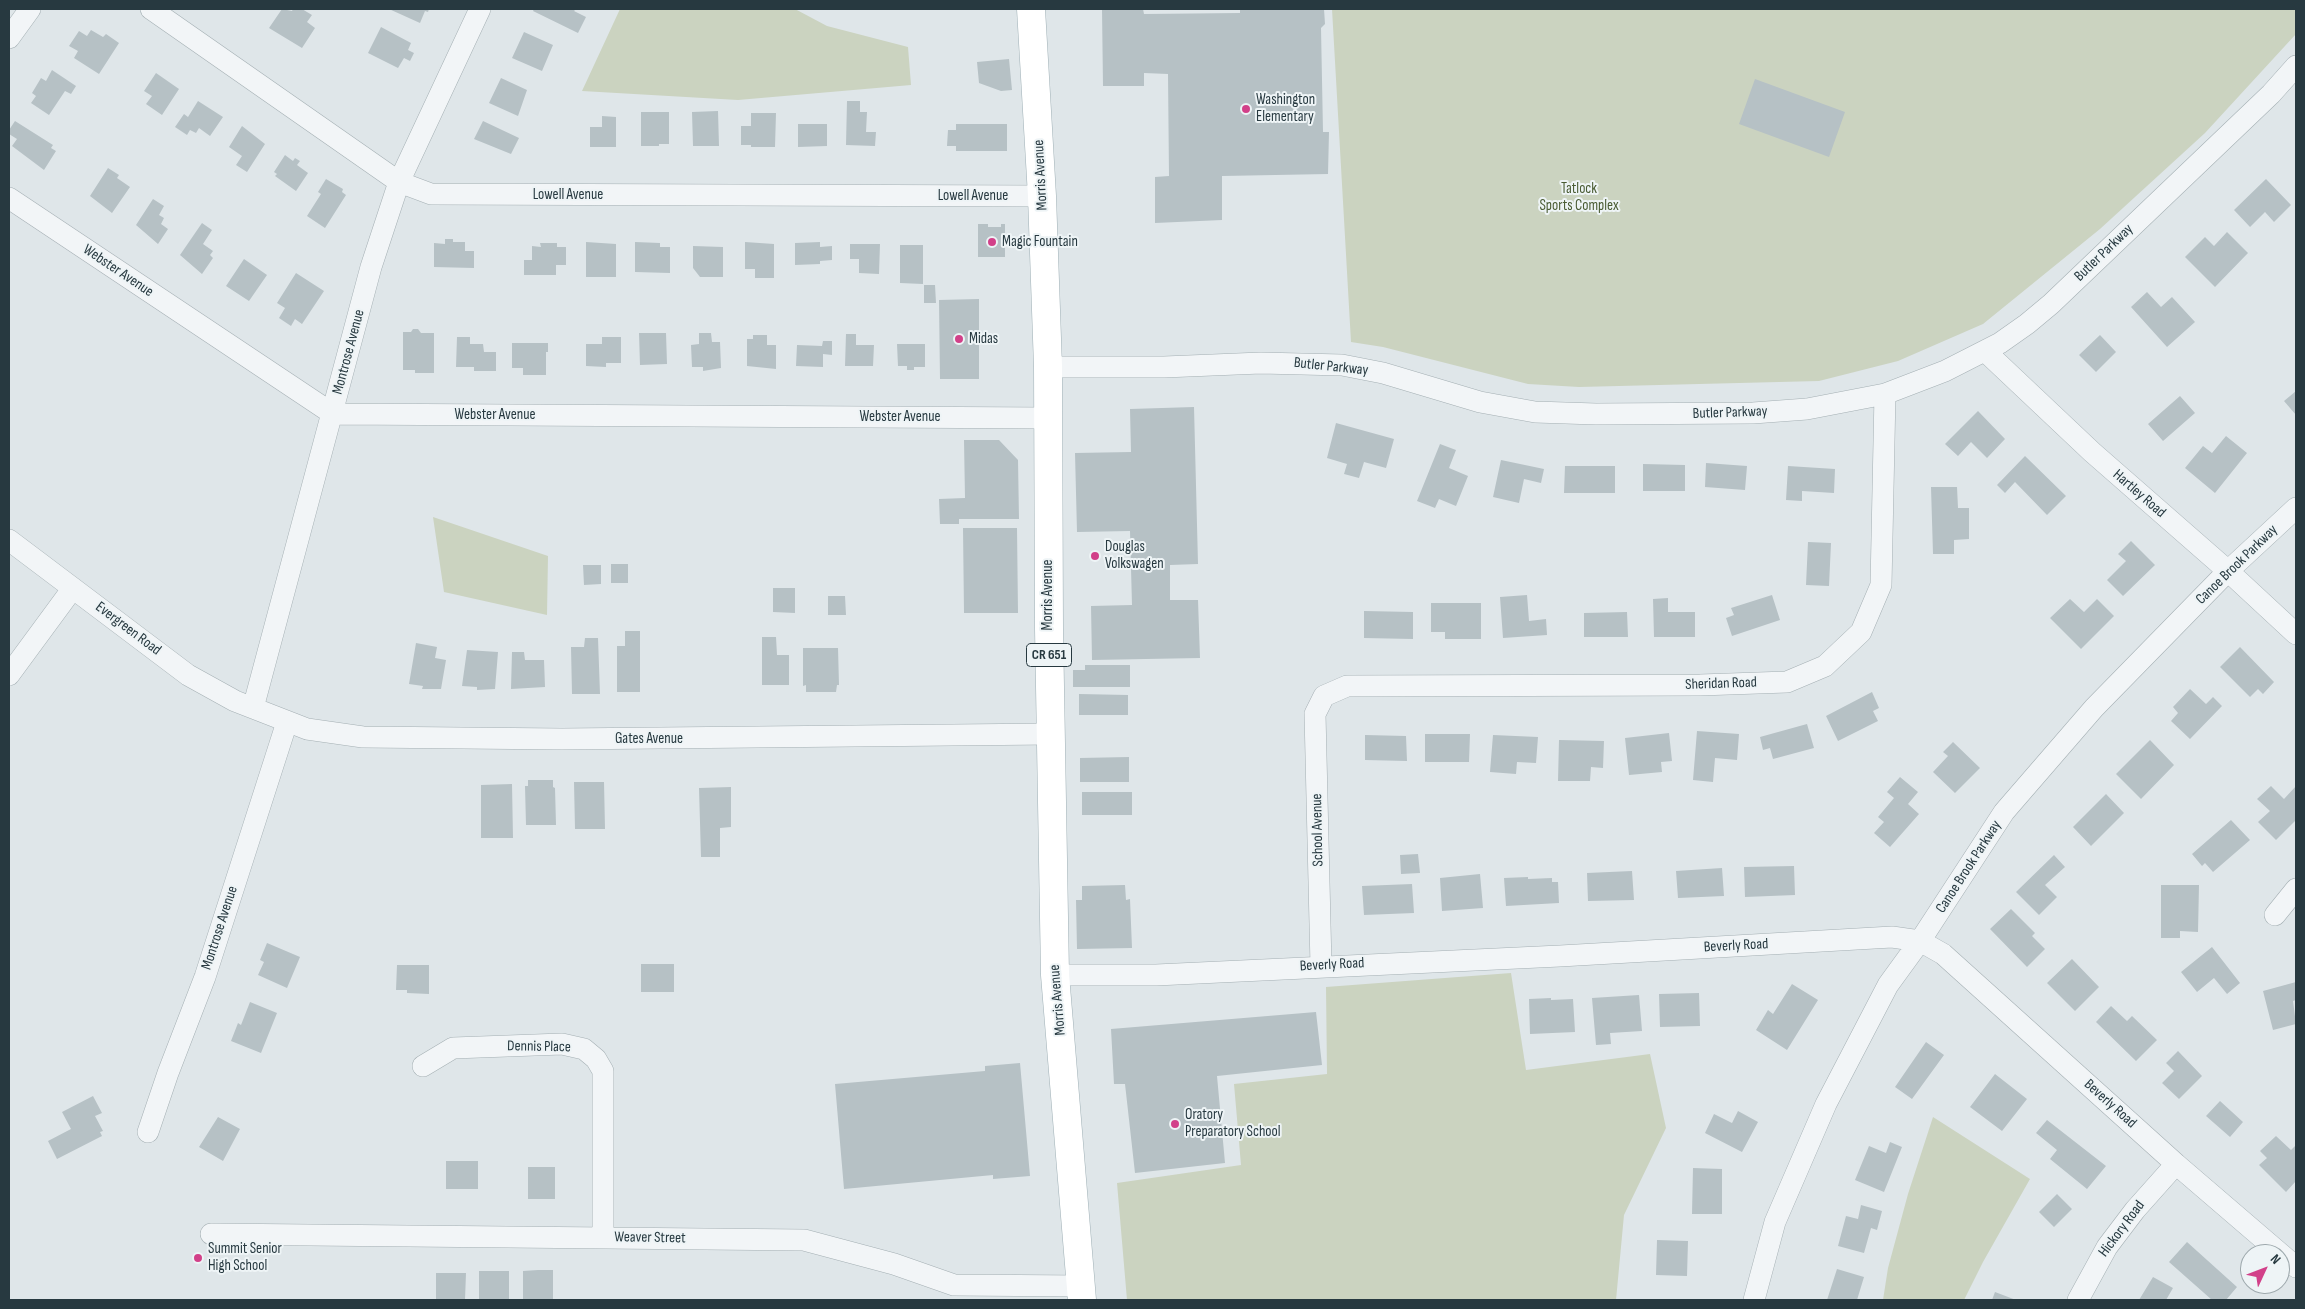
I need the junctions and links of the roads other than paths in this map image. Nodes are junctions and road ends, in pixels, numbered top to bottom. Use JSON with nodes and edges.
{"nodes":[{"id":1,"x":30,"y":9,"type":"edge"},
{"id":2,"x":151,"y":9,"type":"edge"},
{"id":3,"x":480,"y":9,"type":"edge"},
{"id":4,"x":1031,"y":9,"type":"edge"},
{"id":5,"x":9,"y":38,"type":"edge"},
{"id":6,"x":2296,"y":66,"type":"edge"},
{"id":7,"x":399,"y":182,"type":"junction"},
{"id":8,"x":1042,"y":196,"type":"junction"},
{"id":9,"x":9,"y":198,"type":"edge"},
{"id":10,"x":1985,"y":351,"type":"junction"},
{"id":11,"x":1048,"y":367,"type":"junction"},
{"id":12,"x":1885,"y":394,"type":"junction"},
{"id":13,"x":333,"y":414,"type":"junction"},
{"id":14,"x":1047,"y":418,"type":"junction"},
{"id":15,"x":2296,"y":508,"type":"edge"},
{"id":16,"x":9,"y":540,"type":"edge"},
{"id":17,"x":2228,"y":571,"type":"junction"},
{"id":18,"x":73,"y":588,"type":"junction"},
{"id":19,"x":2296,"y":634,"type":"edge"},
{"id":20,"x":9,"y":676,"type":"edge"},
{"id":21,"x":1324,"y":696,"type":"joint"},
{"id":22,"x":253,"y":708,"type":"junction"},
{"id":23,"x":287,"y":722,"type":"junction"},
{"id":24,"x":1050,"y":734,"type":"junction"},
{"id":25,"x":2296,"y":889,"type":"edge"},
{"id":26,"x":2275,"y":915,"type":"dead end"},
{"id":27,"x":1920,"y":941,"type":"junction"},
{"id":28,"x":1321,"y":966,"type":"junction"},
{"id":29,"x":1055,"y":975,"type":"junction"},
{"id":30,"x":423,"y":1066,"type":"dead end"},
{"id":31,"x":148,"y":1132,"type":"dead end"},
{"id":32,"x":2176,"y":1164,"type":"junction"},
{"id":33,"x":212,"y":1234,"type":"dead end"},
{"id":34,"x":603,"y":1237,"type":"junction"},
{"id":35,"x":2292,"y":1255,"type":"edge"},
{"id":36,"x":1082,"y":1293,"type":"edge"},
{"id":37,"x":1754,"y":1300,"type":"edge"},
{"id":38,"x":2078,"y":1300,"type":"edge"}],
"edges":[{"from":1,"to":5,"type":"street"},
{"from":2,"to":7,"type":"street","name":"Lowell Avenue"},
{"from":3,"to":7,"type":"street","name":"Montrose Avenue"},
{"from":4,"to":8,"type":"main road","name":"Morris Avenue","number":"CR 651"},
{"from":6,"to":10,"type":"street","name":"Butler Parkway"},
{"from":7,"to":8,"type":"street","name":"Lowell Avenue"},
{"from":7,"to":13,"type":"street","name":"Montrose Avenue"},
{"from":8,"to":11,"type":"main road","name":"Morris Avenue","number":"CR 651"},
{"from":9,"to":13,"type":"street","name":"Webster Avenue"},
{"from":10,"to":12,"type":"street","name":"Butler Parkway"},
{"from":10,"to":17,"type":"street","name":"Hartley Road"},
{"from":11,"to":12,"type":"street","name":"Butler Parkway"},
{"from":11,"to":14,"type":"main road","name":"Morris Avenue","number":"CR 651"},
{"from":12,"to":21,"type":"street","name":"Sheridan Road"},
{"from":13,"to":14,"type":"street","name":"Webster Avenue"},
{"from":13,"to":22,"type":"street","name":"Montrose Avenue"},
{"from":14,"to":24,"type":"main road","name":"Morris Avenue","number":"CR 651"},
{"from":15,"to":17,"type":"street","name":"Canoe Brook Parkway"},
{"from":16,"to":18,"type":"street","name":"Evergreen Road"},
{"from":17,"to":19,"type":"street","name":"Hartley Road"},
{"from":17,"to":27,"type":"street","name":"Canoe Brook Parkway"},
{"from":18,"to":20,"type":"street"},
{"from":18,"to":22,"type":"street","name":"Evergreen Road"},
{"from":21,"to":28,"type":"street","name":"School Avenue"},
{"from":22,"to":23,"type":"street","name":"Gates Avenue"},
{"from":23,"to":24,"type":"street","name":"Gates Avenue"},
{"from":23,"to":31,"type":"street","name":"Montrose Avenue"},
{"from":24,"to":29,"type":"main road","name":"Morris Avenue","number":"CR 651"},
{"from":25,"to":26,"type":"street"},
{"from":27,"to":28,"type":"street","name":"Beverly Road"},
{"from":27,"to":32,"type":"street","name":"Beverly Road"},
{"from":27,"to":37,"type":"street","name":"Canoe Brook Parkway"},
{"from":28,"to":29,"type":"street","name":"Beverly Road"},
{"from":29,"to":36,"type":"main road","name":"Morris Avenue","number":"CR 651"},
{"from":30,"to":34,"type":"street","name":"Dennis Place"},
{"from":32,"to":35,"type":"street","name":"Beverly Road"},
{"from":32,"to":38,"type":"street","name":"Hickory Road"},
{"from":33,"to":34,"type":"street","name":"Weaver Street"},
{"from":34,"to":36,"type":"street","name":"Weaver Street"}]}
